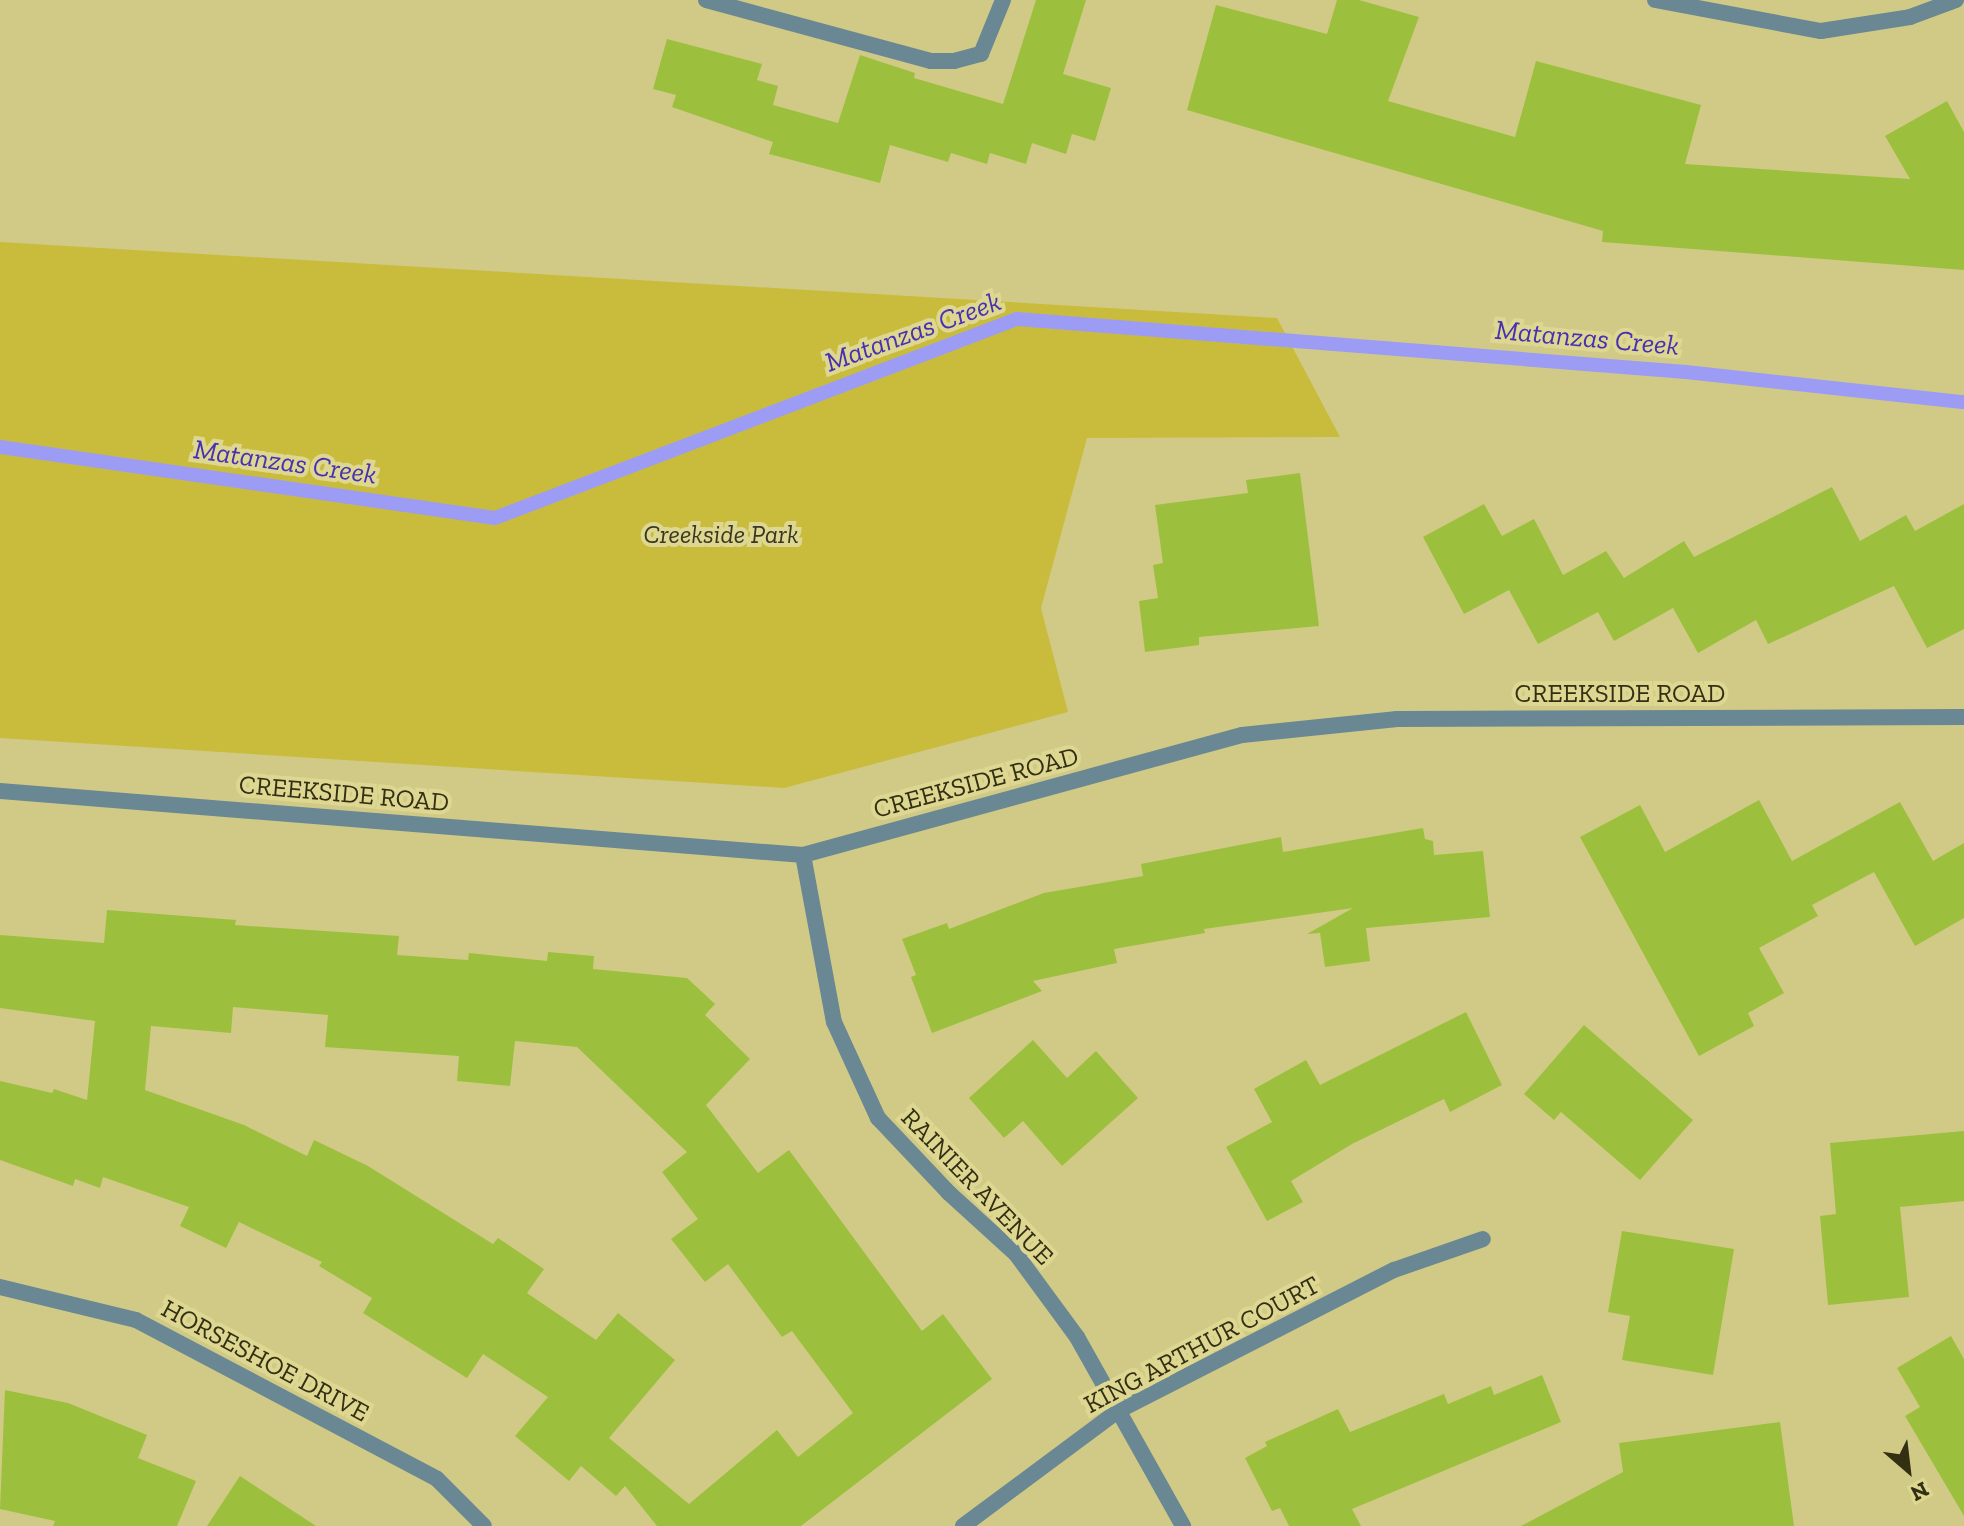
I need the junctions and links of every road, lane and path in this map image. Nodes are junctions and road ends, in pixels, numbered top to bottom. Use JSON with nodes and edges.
{"nodes":[{"id":1,"x":706,"y":0,"type":"edge"},
{"id":2,"x":1003,"y":0,"type":"edge"},
{"id":3,"x":1655,"y":0,"type":"edge"},
{"id":4,"x":1956,"y":0,"type":"edge"},
{"id":5,"x":1964,"y":717,"type":"edge"},
{"id":6,"x":0,"y":791,"type":"edge"},
{"id":7,"x":803,"y":855,"type":"junction"},
{"id":8,"x":1483,"y":1239,"type":"dead end"},
{"id":9,"x":0,"y":1287,"type":"edge"},
{"id":10,"x":1118,"y":1411,"type":"junction"},
{"id":11,"x":484,"y":1526,"type":"edge"},
{"id":12,"x":963,"y":1526,"type":"edge"},
{"id":13,"x":1183,"y":1526,"type":"edge"}],
"edges":[{"from":1,"to":2,"type":"street"},
{"from":3,"to":4,"type":"street"},
{"from":5,"to":7,"type":"street","name":"CREEKSIDE ROAD"},
{"from":6,"to":7,"type":"street","name":"CREEKSIDE ROAD"},
{"from":7,"to":10,"type":"street","name":"RAINIER AVENUE"},
{"from":8,"to":10,"type":"street","name":"KING ARTHUR COURT"},
{"from":9,"to":11,"type":"street","name":"HORSESHOE DRIVE"},
{"from":10,"to":12,"type":"street","name":"KING ARTHUR COURT"},
{"from":10,"to":13,"type":"street","name":"RAINIER AVENUE"}]}
